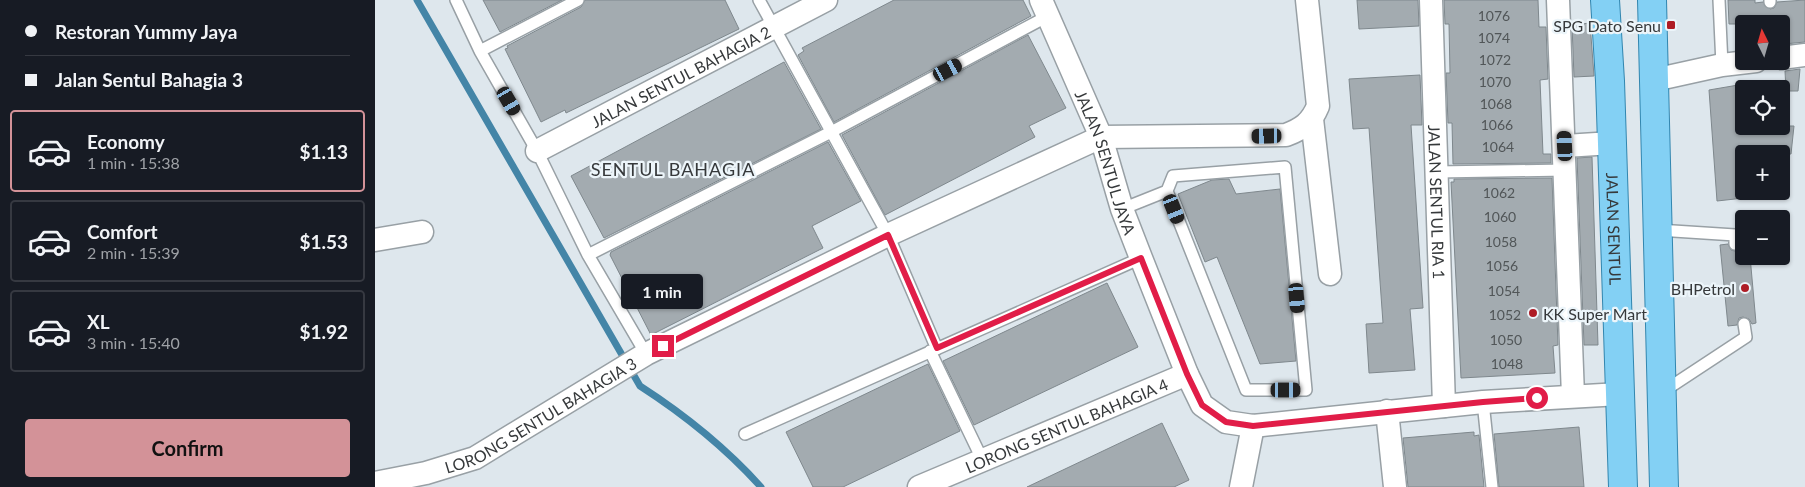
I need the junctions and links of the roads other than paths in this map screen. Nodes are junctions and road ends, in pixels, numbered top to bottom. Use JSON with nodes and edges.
{"nodes":[{"id":1,"x":456,"y":0,"type":"edge"},
{"id":2,"x":578,"y":0,"type":"edge"},
{"id":3,"x":759,"y":0,"type":"edge"},
{"id":4,"x":826,"y":0,"type":"edge"},
{"id":5,"x":1307,"y":0,"type":"edge"},
{"id":6,"x":1431,"y":0,"type":"edge"},
{"id":7,"x":1558,"y":0,"type":"edge"},
{"id":8,"x":1605,"y":0,"type":"edge"},
{"id":9,"x":1653,"y":0,"type":"edge"},
{"id":10,"x":1719,"y":0,"type":"edge"},
{"id":11,"x":1044,"y":8,"type":"edge"},
{"id":12,"x":773,"y":28,"type":"junction"},
{"id":13,"x":480,"y":51,"type":"junction"},
{"id":14,"x":1805,"y":55,"type":"edge"},
{"id":15,"x":1790,"y":57,"type":"edge"},
{"id":16,"x":1735,"y":63,"type":"edge"},
{"id":17,"x":1722,"y":65,"type":"junction"},
{"id":18,"x":1655,"y":80,"type":"junction"},
{"id":19,"x":1312,"y":119,"type":"junction"},
{"id":20,"x":831,"y":132,"type":"junction"},
{"id":21,"x":1101,"y":137,"type":"junction"},
{"id":22,"x":1612,"y":143,"type":"junction"},
{"id":23,"x":1565,"y":146,"type":"junction"},
{"id":24,"x":537,"y":151,"type":"junction"},
{"id":25,"x":1566,"y":170,"type":"junction"},
{"id":26,"x":1437,"y":172,"type":"junction"},
{"id":27,"x":1167,"y":191,"type":"junction"},
{"id":28,"x":1122,"y":209,"type":"junction"},
{"id":29,"x":1658,"y":230,"type":"junction"},
{"id":30,"x":423,"y":232,"type":"dead end"},
{"id":31,"x":888,"y":235,"type":"junction"},
{"id":32,"x":1735,"y":235,"type":"edge"},
{"id":33,"x":375,"y":240,"type":"edge"},
{"id":34,"x":588,"y":255,"type":"junction"},
{"id":35,"x":1141,"y":258,"type":"junction"},
{"id":36,"x":1330,"y":274,"type":"dead end"},
{"id":37,"x":1744,"y":324,"type":"dead end"},
{"id":38,"x":934,"y":350,"type":"junction"},
{"id":39,"x":641,"y":357,"type":"junction"},
{"id":40,"x":1187,"y":374,"type":"junction"},
{"id":41,"x":1662,"y":392,"type":"junction"},
{"id":42,"x":1620,"y":394,"type":"junction"},
{"id":43,"x":1573,"y":396,"type":"junction"},
{"id":44,"x":1483,"y":402,"type":"junction"},
{"id":45,"x":1444,"y":406,"type":"junction"},
{"id":46,"x":1387,"y":411,"type":"junction"},
{"id":47,"x":1253,"y":426,"type":"junction"},
{"id":48,"x":745,"y":434,"type":"dead end"},
{"id":49,"x":982,"y":459,"type":"junction"},
{"id":50,"x":375,"y":484,"type":"edge"},
{"id":51,"x":919,"y":487,"type":"edge"},
{"id":52,"x":1241,"y":487,"type":"edge"},
{"id":53,"x":1395,"y":487,"type":"edge"},
{"id":54,"x":1492,"y":487,"type":"edge"},
{"id":55,"x":1623,"y":487,"type":"edge"},
{"id":56,"x":1664,"y":487,"type":"edge"}],
"edges":[{"from":1,"to":13,"type":"lane"},
{"from":2,"to":13,"type":"lane"},
{"from":3,"to":12,"type":"lane"},
{"from":4,"to":12,"type":"street","name":"JALAN SENTUL BAHAGIA 2"},
{"from":5,"to":19,"type":"street"},
{"from":6,"to":26,"type":"street","name":"JALAN SENTUL RIA 1"},
{"from":7,"to":23,"type":"street"},
{"from":8,"to":22,"type":"main road","name":"JALAN SENTUL"},
{"from":9,"to":18,"type":"main road"},
{"from":10,"to":17,"type":"lane"},
{"from":11,"to":20,"type":"lane"},
{"from":11,"to":21,"type":"street","name":"JALAN SENTUL JAYA"},
{"from":12,"to":20,"type":"lane"},
{"from":12,"to":24,"type":"street","name":"JALAN SENTUL BAHAGIA 2"},
{"from":13,"to":24,"type":"lane"},
{"from":14,"to":15,"type":"street"},
{"from":16,"to":17,"type":"street"},
{"from":17,"to":18,"type":"street"},
{"from":18,"to":29,"type":"main road"},
{"from":19,"to":21,"type":"street"},
{"from":19,"to":36,"type":"street"},
{"from":20,"to":31,"type":"lane"},
{"from":20,"to":34,"type":"lane"},
{"from":21,"to":28,"type":"street","name":"JALAN SENTUL JAYA"},
{"from":21,"to":31,"type":"street","name":"LORONG SENTUL BAHAGIA 3"},
{"from":22,"to":23,"type":"street"},
{"from":22,"to":42,"type":"main road","name":"JALAN SENTUL"},
{"from":23,"to":25,"type":"street"},
{"from":24,"to":34,"type":"lane"},
{"from":25,"to":26,"type":"lane"},
{"from":25,"to":43,"type":"street"},
{"from":26,"to":45,"type":"street","name":"JALAN SENTUL RIA 1"},
{"from":27,"to":27,"type":"lane"},
{"from":27,"to":28,"type":"lane"},
{"from":28,"to":35,"type":"street","name":"JALAN SENTUL JAYA"},
{"from":29,"to":32,"type":"lane"},
{"from":29,"to":41,"type":"main road"},
{"from":30,"to":33,"type":"street"},
{"from":31,"to":38,"type":"lane"},
{"from":31,"to":39,"type":"street","name":"LORONG SENTUL BAHAGIA 3"},
{"from":34,"to":39,"type":"lane"},
{"from":35,"to":38,"type":"lane"},
{"from":35,"to":40,"type":"street","name":"JALAN SENTUL JAYA"},
{"from":37,"to":41,"type":"lane"},
{"from":38,"to":48,"type":"lane"},
{"from":38,"to":49,"type":"lane"},
{"from":39,"to":50,"type":"street","name":"LORONG SENTUL BAHAGIA 3"},
{"from":40,"to":47,"type":"street","name":"JALAN SENTUL JAYA"},
{"from":40,"to":49,"type":"street","name":"LORONG SENTUL BAHAGIA 4"},
{"from":41,"to":56,"type":"main road"},
{"from":42,"to":43,"type":"street","name":"JALAN SENTUL JAYA"},
{"from":42,"to":55,"type":"main road","name":"JALAN SENTUL"},
{"from":43,"to":44,"type":"street","name":"JALAN SENTUL JAYA"},
{"from":44,"to":45,"type":"street","name":"JALAN SENTUL JAYA"},
{"from":44,"to":54,"type":"lane"},
{"from":45,"to":46,"type":"street","name":"JALAN SENTUL JAYA"},
{"from":46,"to":47,"type":"street","name":"JALAN SENTUL JAYA"},
{"from":46,"to":53,"type":"street"},
{"from":47,"to":52,"type":"street"},
{"from":49,"to":51,"type":"street","name":"LORONG SENTUL BAHAGIA 4"}]}
